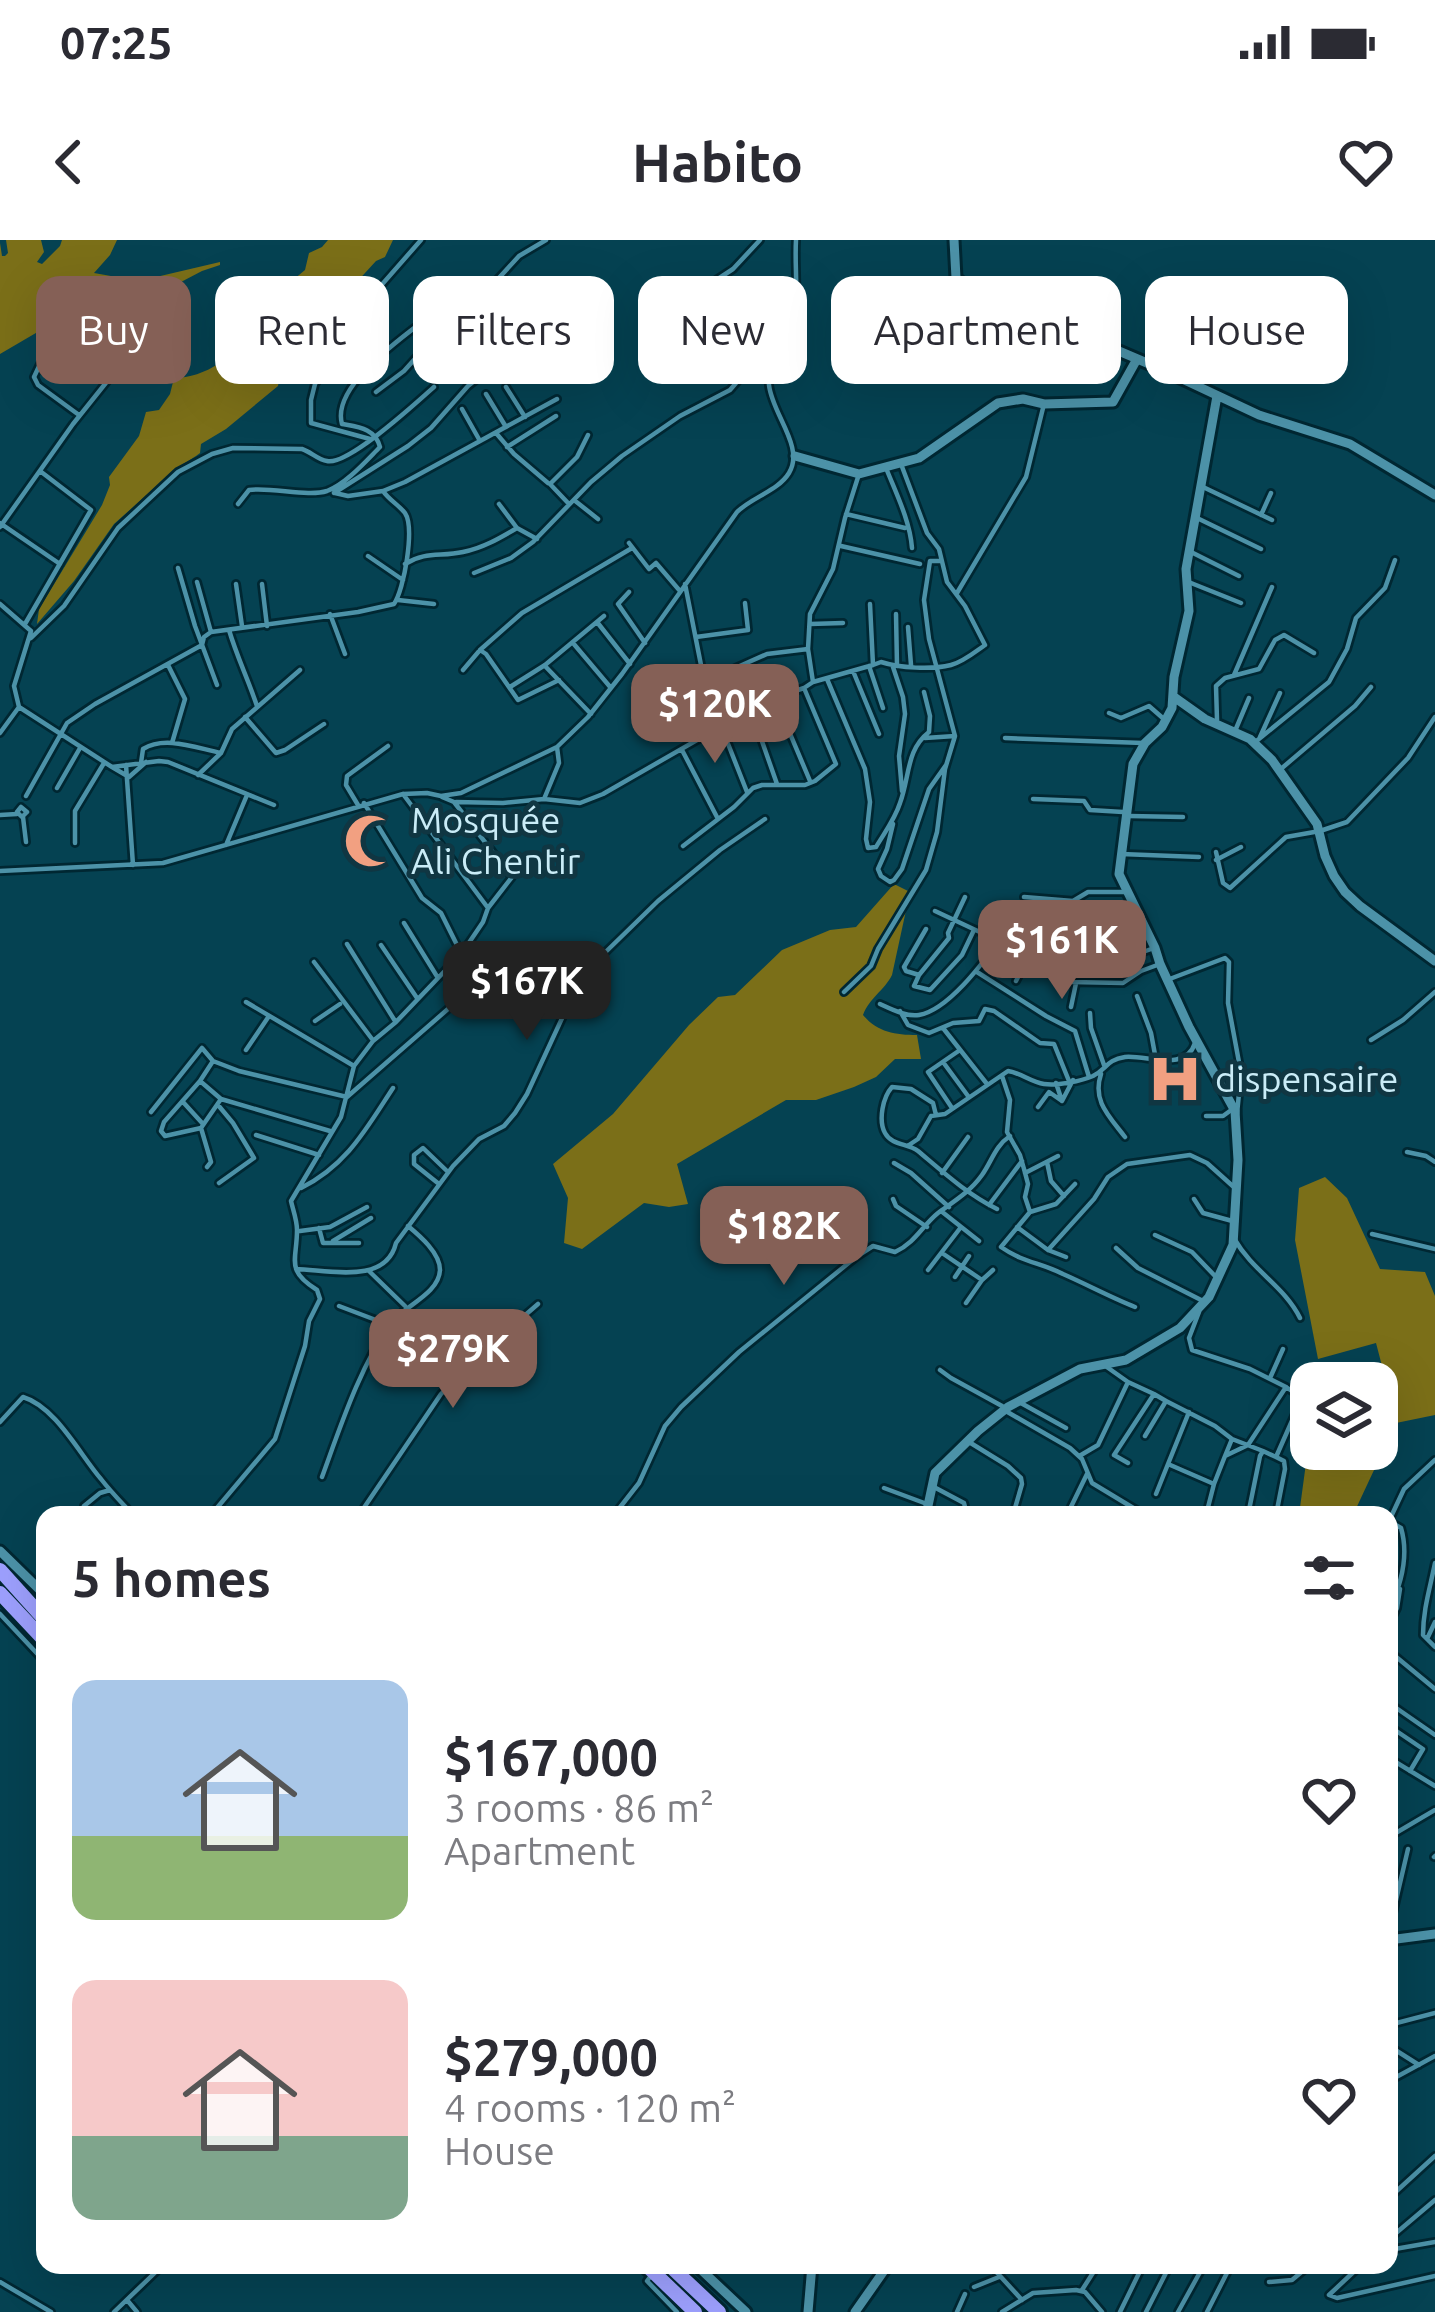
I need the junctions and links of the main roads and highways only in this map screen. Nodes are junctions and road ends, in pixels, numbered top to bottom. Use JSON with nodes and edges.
{"nodes":[{"id":1,"x":0,"y":1570,"type":"edge"},
{"id":2,"x":0,"y":1593,"type":"edge"},
{"id":3,"x":36,"y":1610,"type":"edge"},
{"id":4,"x":36,"y":1631,"type":"edge"},
{"id":5,"x":655,"y":2274,"type":"edge"},
{"id":6,"x":678,"y":2274,"type":"edge"},
{"id":7,"x":695,"y":2312,"type":"edge"},
{"id":8,"x":718,"y":2312,"type":"edge"}],
"edges":[{"from":1,"to":3,"type":"highway"},
{"from":2,"to":4,"type":"highway"},
{"from":5,"to":7,"type":"highway"},
{"from":6,"to":8,"type":"highway"}]}
